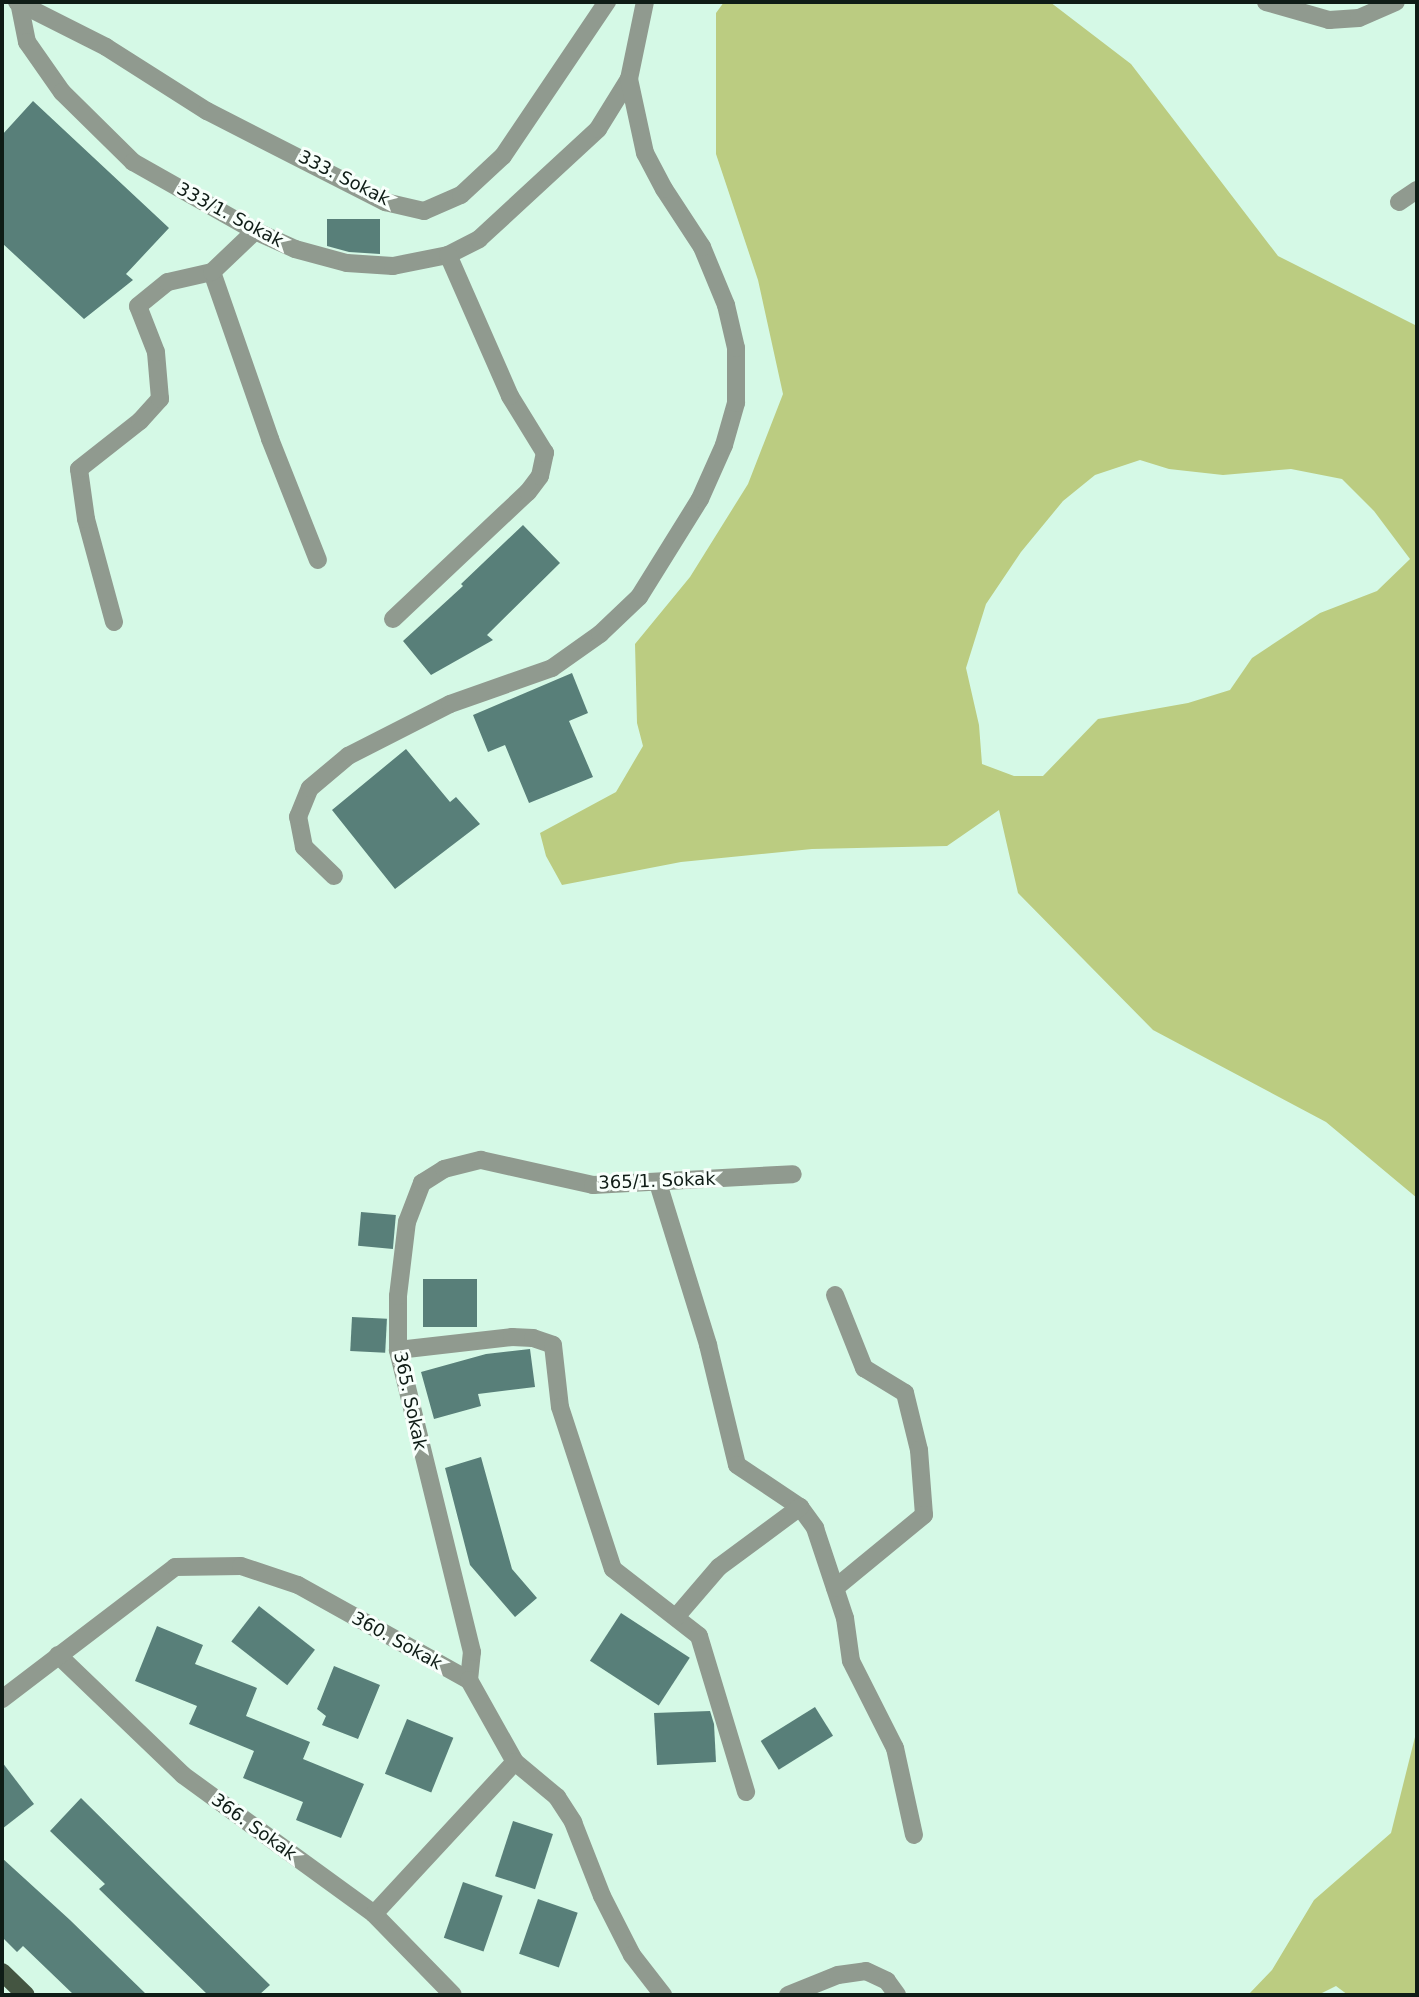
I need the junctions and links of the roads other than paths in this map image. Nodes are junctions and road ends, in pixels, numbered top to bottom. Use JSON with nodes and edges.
{"nodes":[{"id":1,"x":18,"y":2,"type":"edge"},
{"id":2,"x":607,"y":2,"type":"edge"},
{"id":3,"x":645,"y":2,"type":"edge"},
{"id":4,"x":1266,"y":2,"type":"edge"},
{"id":5,"x":1396,"y":2,"type":"edge"},
{"id":6,"x":629,"y":79,"type":"junction"},
{"id":7,"x":1417,"y":190,"type":"edge"},
{"id":8,"x":1399,"y":202,"type":"dead end"},
{"id":9,"x":255,"y":231,"type":"junction"},
{"id":10,"x":448,"y":255,"type":"junction"},
{"id":11,"x":212,"y":272,"type":"junction"},
{"id":12,"x":318,"y":560,"type":"dead end"},
{"id":13,"x":393,"y":619,"type":"dead end"},
{"id":14,"x":114,"y":622,"type":"dead end"},
{"id":15,"x":334,"y":876,"type":"dead end"},
{"id":16,"x":481,"y":1160,"type":"joint"},
{"id":17,"x":793,"y":1174,"type":"dead end"},
{"id":18,"x":658,"y":1183,"type":"junction"},
{"id":19,"x":835,"y":1294,"type":"dead end"},
{"id":20,"x":397,"y":1350,"type":"junction"},
{"id":21,"x":800,"y":1507,"type":"junction"},
{"id":22,"x":835,"y":1588,"type":"junction"},
{"id":23,"x":676,"y":1618,"type":"junction"},
{"id":24,"x":58,"y":1655,"type":"junction"},
{"id":25,"x":469,"y":1680,"type":"junction"},
{"id":26,"x":3,"y":1697,"type":"edge"},
{"id":27,"x":515,"y":1762,"type":"junction"},
{"id":28,"x":747,"y":1793,"type":"dead end"},
{"id":29,"x":914,"y":1835,"type":"dead end"},
{"id":30,"x":374,"y":1914,"type":"junction"},
{"id":31,"x":2,"y":1972,"type":"edge"},
{"id":32,"x":26,"y":1995,"type":"edge"},
{"id":33,"x":453,"y":1995,"type":"edge"},
{"id":34,"x":663,"y":1995,"type":"edge"},
{"id":35,"x":788,"y":1995,"type":"edge"},
{"id":36,"x":897,"y":1995,"type":"edge"}],
"edges":[{"from":1,"to":2,"type":"street","name":"333. Sokak"},
{"from":1,"to":9,"type":"street","name":"333/1. Sokak"},
{"from":3,"to":6,"type":"street","name":"333/1. Sokak"},
{"from":4,"to":5,"type":"street"},
{"from":6,"to":10,"type":"street","name":"333/1. Sokak"},
{"from":6,"to":15,"type":"street"},
{"from":7,"to":8,"type":"street"},
{"from":9,"to":10,"type":"street","name":"333/1. Sokak"},
{"from":9,"to":11,"type":"street"},
{"from":10,"to":13,"type":"street"},
{"from":11,"to":12,"type":"street"},
{"from":11,"to":14,"type":"street"},
{"from":16,"to":18,"type":"street","name":"365/1. Sokak"},
{"from":16,"to":20,"type":"street","name":"365. Sokak"},
{"from":17,"to":18,"type":"street","name":"365/1. Sokak"},
{"from":18,"to":21,"type":"street"},
{"from":19,"to":22,"type":"street"},
{"from":20,"to":23,"type":"street"},
{"from":20,"to":25,"type":"street","name":"365. Sokak"},
{"from":21,"to":22,"type":"street"},
{"from":21,"to":23,"type":"street"},
{"from":22,"to":29,"type":"street"},
{"from":23,"to":28,"type":"street"},
{"from":24,"to":25,"type":"street","name":"360. Sokak"},
{"from":24,"to":26,"type":"street","name":"360. Sokak"},
{"from":24,"to":30,"type":"street","name":"366. Sokak"},
{"from":25,"to":27,"type":"street"},
{"from":27,"to":30,"type":"street"},
{"from":27,"to":34,"type":"street"},
{"from":30,"to":33,"type":"street","name":"366. Sokak"},
{"from":31,"to":32,"type":"main road"},
{"from":35,"to":36,"type":"street"}]}
